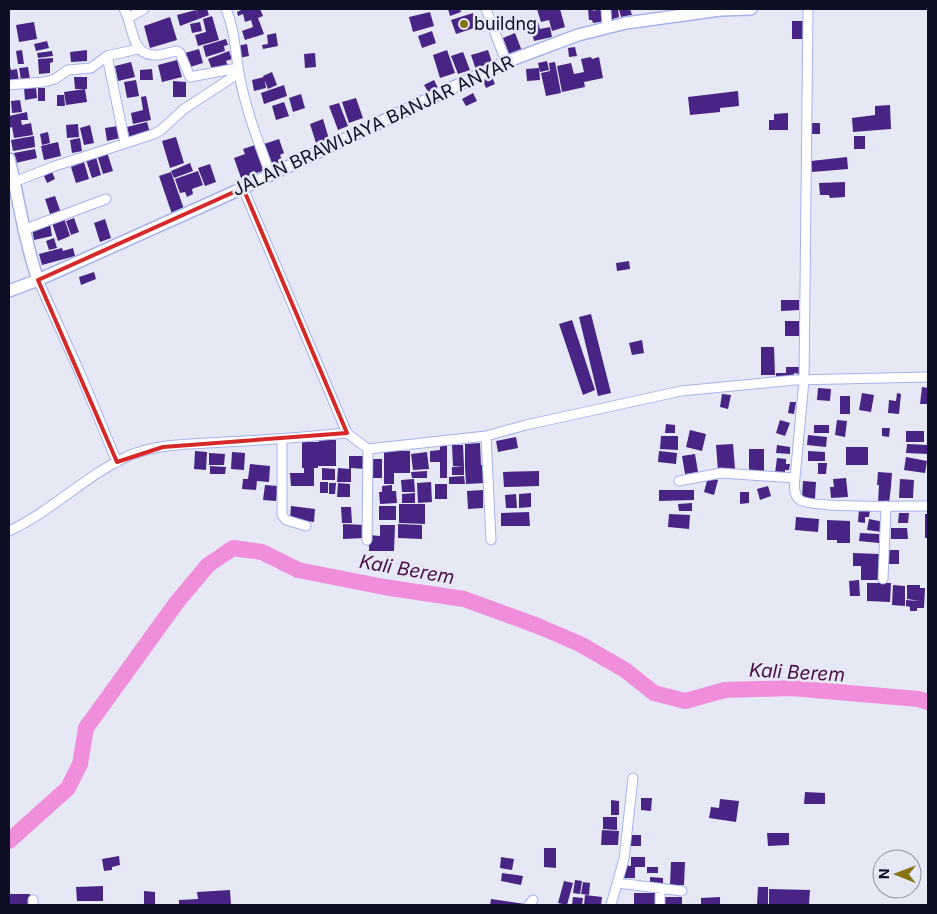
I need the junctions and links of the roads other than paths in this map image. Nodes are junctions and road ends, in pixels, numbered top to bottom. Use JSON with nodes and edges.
{"nodes":[{"id":1,"x":124,"y":9,"type":"edge"},
{"id":2,"x":144,"y":9,"type":"edge"},
{"id":3,"x":226,"y":9,"type":"edge"},
{"id":4,"x":486,"y":9,"type":"edge"},
{"id":5,"x":606,"y":9,"type":"edge"},
{"id":6,"x":751,"y":9,"type":"edge"},
{"id":7,"x":808,"y":9,"type":"edge"},
{"id":8,"x":128,"y":18,"type":"junction"},
{"id":9,"x":607,"y":27,"type":"junction"},
{"id":10,"x":138,"y":49,"type":"junction"},
{"id":11,"x":107,"y":56,"type":"junction"},
{"id":12,"x":506,"y":62,"type":"junction"},
{"id":13,"x":238,"y":71,"type":"junction"},
{"id":14,"x":9,"y":85,"type":"edge"},
{"id":15,"x":125,"y":143,"type":"junction"},
{"id":16,"x":9,"y":159,"type":"edge"},
{"id":17,"x":270,"y":174,"type":"junction"},
{"id":18,"x":12,"y":183,"type":"edge"},
{"id":19,"x":243,"y":188,"type":"junction"},
{"id":20,"x":106,"y":199,"type":"dead end"},
{"id":21,"x":23,"y":230,"type":"junction"},
{"id":22,"x":38,"y":280,"type":"junction"},
{"id":23,"x":9,"y":291,"type":"edge"},
{"id":24,"x":928,"y":377,"type":"edge"},
{"id":25,"x":804,"y":380,"type":"junction"},
{"id":26,"x":347,"y":433,"type":"junction"},
{"id":27,"x":486,"y":436,"type":"junction"},
{"id":28,"x":282,"y":439,"type":"junction"},
{"id":29,"x":368,"y":450,"type":"junction"},
{"id":30,"x":117,"y":462,"type":"junction"},
{"id":31,"x":794,"y":478,"type":"junction"},
{"id":32,"x":679,"y":481,"type":"dead end"},
{"id":33,"x":886,"y":506,"type":"junction"},
{"id":34,"x":928,"y":506,"type":"edge"},
{"id":35,"x":306,"y":526,"type":"dead end"},
{"id":36,"x":9,"y":531,"type":"edge"},
{"id":37,"x":367,"y":540,"type":"dead end"},
{"id":38,"x":491,"y":540,"type":"dead end"},
{"id":39,"x":883,"y":579,"type":"dead end"},
{"id":40,"x":633,"y":778,"type":"dead end"},
{"id":41,"x":618,"y":883,"type":"junction"},
{"id":42,"x":660,"y":888,"type":"junction"},
{"id":43,"x":682,"y":891,"type":"dead end"},
{"id":44,"x":611,"y":905,"type":"edge"},
{"id":45,"x":660,"y":905,"type":"edge"}],
"edges":[{"from":1,"to":8,"type":"street"},
{"from":2,"to":8,"type":"street"},
{"from":3,"to":13,"type":"street"},
{"from":4,"to":12,"type":"street"},
{"from":5,"to":9,"type":"street"},
{"from":6,"to":9,"type":"street","name":"JALAN BRAWIJAYA BANJAR ANYAR"},
{"from":7,"to":25,"type":"street"},
{"from":8,"to":10,"type":"street"},
{"from":9,"to":12,"type":"street","name":"JALAN BRAWIJAYA BANJAR ANYAR"},
{"from":10,"to":11,"type":"street"},
{"from":10,"to":13,"type":"street"},
{"from":11,"to":14,"type":"street"},
{"from":11,"to":15,"type":"street"},
{"from":12,"to":17,"type":"street","name":"JALAN BRAWIJAYA BANJAR ANYAR"},
{"from":13,"to":15,"type":"street"},
{"from":13,"to":17,"type":"street"},
{"from":15,"to":18,"type":"street"},
{"from":16,"to":18,"type":"street"},
{"from":17,"to":19,"type":"street","name":"JALAN BRAWIJAYA BANJAR ANYAR"},
{"from":18,"to":21,"type":"street"},
{"from":19,"to":22,"type":"street","name":"JALAN BRAWIJAYA BANJAR ANYAR"},
{"from":19,"to":26,"type":"street"},
{"from":20,"to":21,"type":"street"},
{"from":21,"to":22,"type":"street"},
{"from":22,"to":23,"type":"street","name":"JALAN BRAWIJAYA BANJAR ANYAR"},
{"from":22,"to":30,"type":"street"},
{"from":24,"to":25,"type":"street"},
{"from":25,"to":27,"type":"street"},
{"from":25,"to":31,"type":"street"},
{"from":26,"to":28,"type":"street"},
{"from":26,"to":29,"type":"street"},
{"from":27,"to":29,"type":"street"},
{"from":27,"to":38,"type":"street"},
{"from":28,"to":30,"type":"street"},
{"from":28,"to":35,"type":"street"},
{"from":29,"to":37,"type":"street"},
{"from":30,"to":36,"type":"street"},
{"from":31,"to":32,"type":"street"},
{"from":31,"to":33,"type":"street"},
{"from":33,"to":34,"type":"street"},
{"from":33,"to":39,"type":"street"},
{"from":40,"to":41,"type":"street"},
{"from":41,"to":42,"type":"street"},
{"from":41,"to":44,"type":"street"},
{"from":42,"to":43,"type":"street"},
{"from":42,"to":45,"type":"street"}]}
